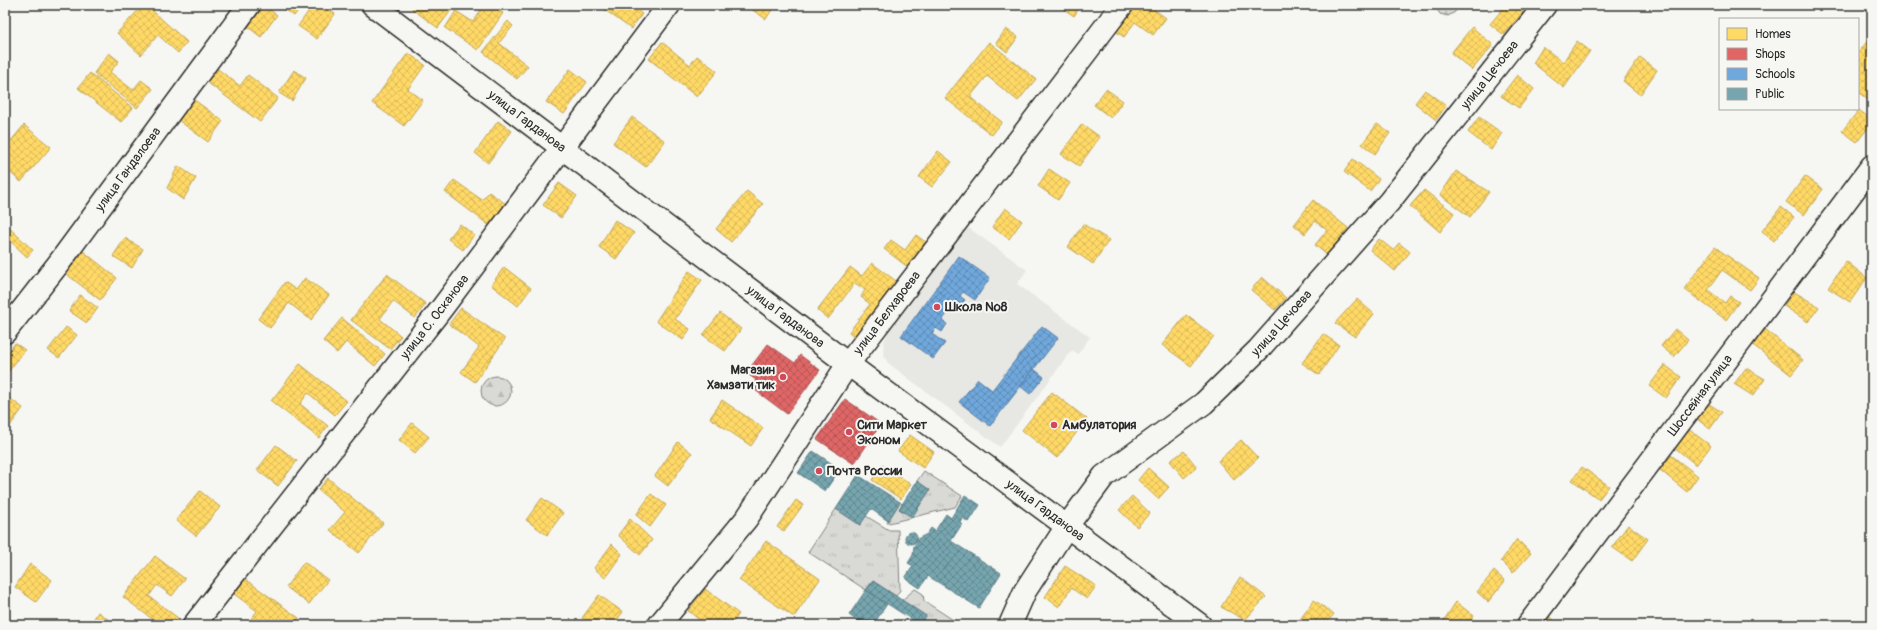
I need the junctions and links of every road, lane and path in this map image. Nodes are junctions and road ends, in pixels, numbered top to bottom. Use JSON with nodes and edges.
{"nodes":[{"id":1,"x":249,"y":5,"type":"edge"},
{"id":2,"x":373,"y":5,"type":"edge"},
{"id":3,"x":669,"y":5,"type":"edge"},
{"id":4,"x":1122,"y":5,"type":"edge"},
{"id":5,"x":1545,"y":5,"type":"edge"},
{"id":6,"x":561,"y":148,"type":"junction"},
{"id":7,"x":1872,"y":166,"type":"edge"},
{"id":8,"x":5,"y":332,"type":"edge"},
{"id":9,"x":848,"y":364,"type":"junction"},
{"id":10,"x":1067,"y":526,"type":"junction"},
{"id":11,"x":194,"y":625,"type":"edge"},
{"id":12,"x":659,"y":625,"type":"edge"},
{"id":13,"x":1010,"y":625,"type":"edge"},
{"id":14,"x":1200,"y":625,"type":"edge"},
{"id":15,"x":1528,"y":625,"type":"edge"}],
"edges":[{"from":1,"to":8,"type":"street","name":"улица Гандалоева"},
{"from":2,"to":6,"type":"street","name":"улица Гарданова"},
{"from":3,"to":6,"type":"street","name":"улица С. Осканова"},
{"from":4,"to":9,"type":"street","name":"улица Белхароева"},
{"from":5,"to":10,"type":"street","name":"улица Цечоева"},
{"from":6,"to":9,"type":"street","name":"улица Гарданова"},
{"from":6,"to":11,"type":"street","name":"улица С. Осканова"},
{"from":7,"to":15,"type":"street","name":"Шоссейная улица"},
{"from":9,"to":10,"type":"street","name":"улица Гарданова"},
{"from":9,"to":12,"type":"street","name":"улица Белхароева"},
{"from":10,"to":13,"type":"street","name":"улица Цечоева"},
{"from":10,"to":14,"type":"street","name":"улица Гарданова"}]}
